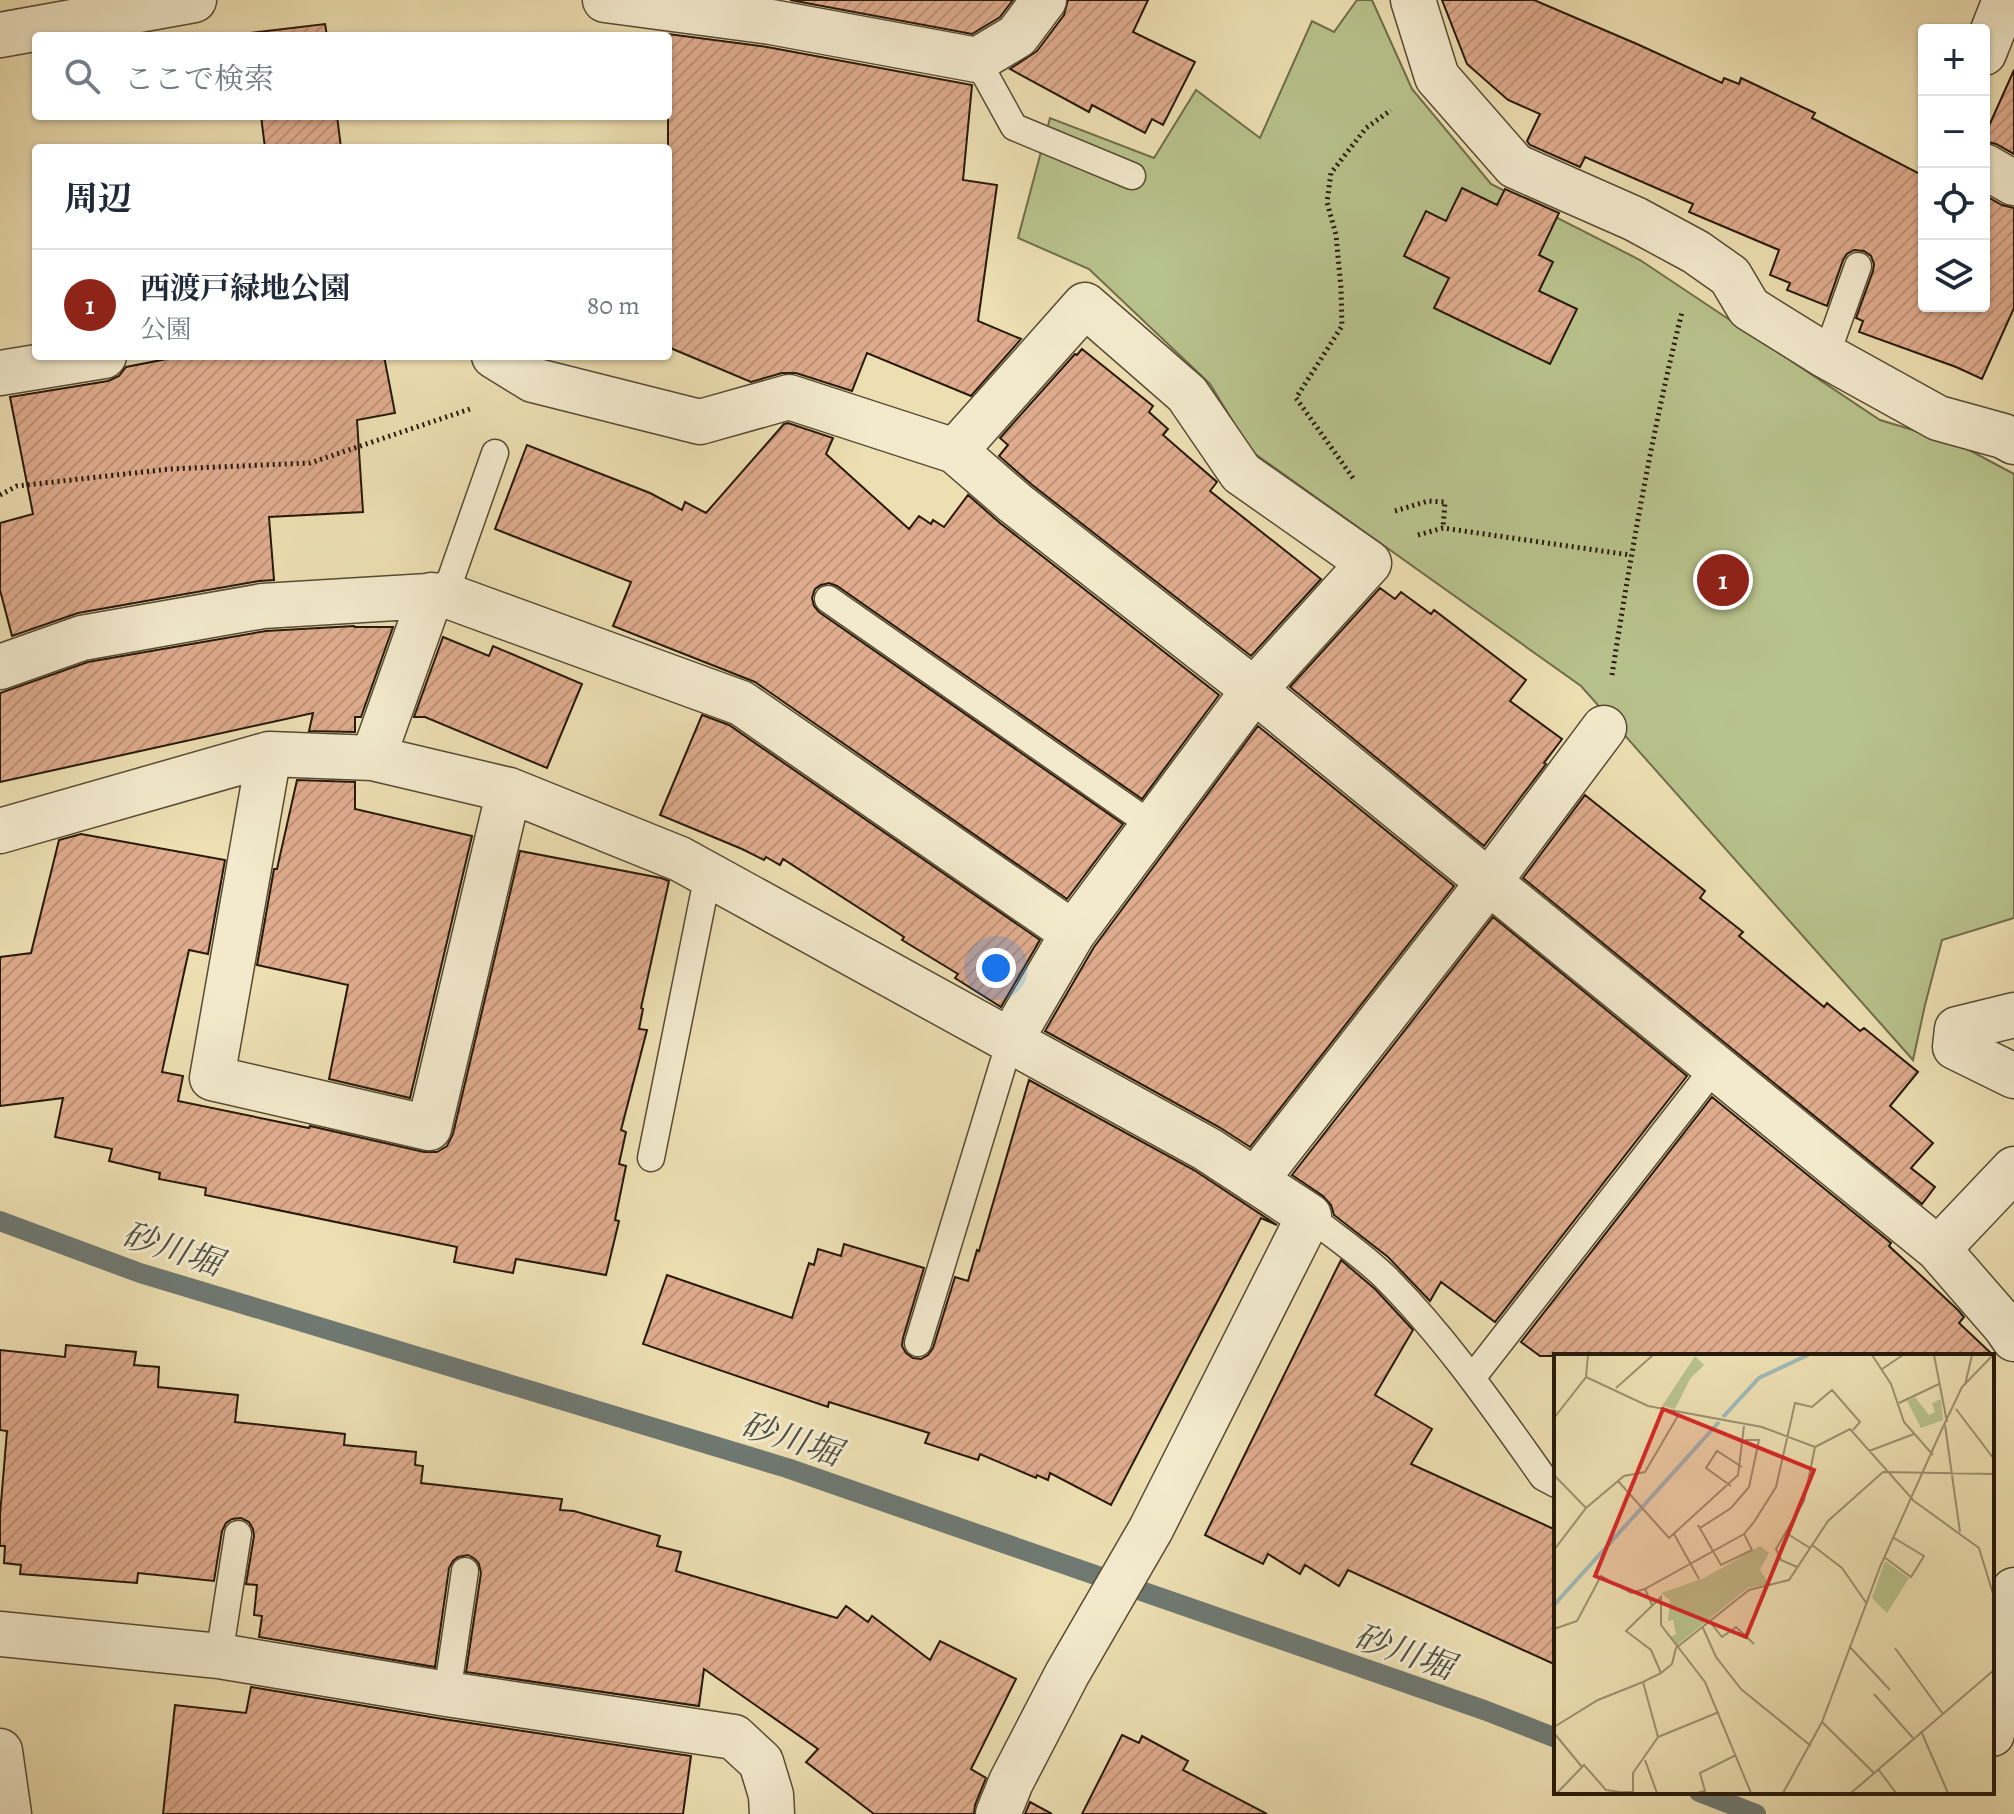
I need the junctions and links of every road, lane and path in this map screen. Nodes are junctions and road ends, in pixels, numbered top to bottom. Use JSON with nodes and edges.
{"nodes":[{"id":1,"x":194,"y":0,"type":"edge"},
{"id":2,"x":605,"y":0,"type":"edge"},
{"id":3,"x":1044,"y":0,"type":"edge"},
{"id":4,"x":1413,"y":0,"type":"edge"},
{"id":5,"x":2005,"y":0,"type":"edge"},
{"id":6,"x":773,"y":11,"type":"edge"},
{"id":7,"x":0,"y":35,"type":"edge"},
{"id":8,"x":1990,"y":38,"type":"edge"},
{"id":9,"x":977,"y":60,"type":"junction"},
{"id":10,"x":1437,"y":77,"type":"junction"},
{"id":11,"x":1988,"y":168,"type":"edge"},
{"id":12,"x":1132,"y":176,"type":"dead end"},
{"id":13,"x":2014,"y":183,"type":"edge"},
{"id":14,"x":1696,"y":252,"type":"junction"},
{"id":15,"x":1858,"y":266,"type":"dead end"},
{"id":16,"x":1826,"y":356,"type":"junction"},
{"id":17,"x":80,"y":360,"type":"edge"},
{"id":18,"x":500,"y":360,"type":"edge"},
{"id":19,"x":0,"y":373,"type":"edge"},
{"id":20,"x":533,"y":380,"type":"junction"},
{"id":21,"x":2010,"y":432,"type":"edge"},
{"id":22,"x":955,"y":451,"type":"junction"},
{"id":23,"x":495,"y":453,"type":"dead end"},
{"id":24,"x":1354,"y":480,"type":"dead end"},
{"id":25,"x":0,"y":495,"type":"edge"},
{"id":26,"x":1393,"y":511,"type":"dead end"},
{"id":27,"x":1443,"y":528,"type":"junction"},
{"id":28,"x":1630,"y":555,"type":"junction"},
{"id":29,"x":1369,"y":563,"type":"junction"},
{"id":30,"x":438,"y":595,"type":"junction"},
{"id":31,"x":828,"y":599,"type":"dead end"},
{"id":32,"x":0,"y":667,"type":"edge"},
{"id":33,"x":1254,"y":690,"type":"junction"},
{"id":34,"x":1604,"y":728,"type":"joint"},
{"id":35,"x":269,"y":754,"type":"junction"},
{"id":36,"x":373,"y":758,"type":"junction"},
{"id":37,"x":509,"y":790,"type":"junction"},
{"id":38,"x":1153,"y":826,"type":"junction"},
{"id":39,"x":0,"y":831,"type":"edge"},
{"id":40,"x":708,"y":874,"type":"junction"},
{"id":41,"x":1488,"y":883,"type":"junction"},
{"id":42,"x":1073,"y":933,"type":"junction"},
{"id":43,"x":2014,"y":1015,"type":"edge"},
{"id":44,"x":1010,"y":1041,"type":"junction"},
{"id":45,"x":1715,"y":1067,"type":"junction"},
{"id":46,"x":2014,"y":1076,"type":"edge"},
{"id":47,"x":651,"y":1158,"type":"dead end"},
{"id":48,"x":2014,"y":1169,"type":"edge"},
{"id":49,"x":1255,"y":1181,"type":"junction"},
{"id":50,"x":1309,"y":1216,"type":"junction"},
{"id":51,"x":1938,"y":1249,"type":"junction"},
{"id":52,"x":2014,"y":1339,"type":"edge"},
{"id":53,"x":918,"y":1343,"type":"dead end"},
{"id":54,"x":1472,"y":1378,"type":"junction"},
{"id":55,"x":1554,"y":1483,"type":"edge"},
{"id":56,"x":238,"y":1534,"type":"dead end"},
{"id":57,"x":465,"y":1571,"type":"dead end"},
{"id":58,"x":2014,"y":1590,"type":"edge"},
{"id":59,"x":0,"y":1634,"type":"edge"},
{"id":60,"x":219,"y":1656,"type":"junction"},
{"id":61,"x":447,"y":1694,"type":"junction"},
{"id":62,"x":1994,"y":1721,"type":"edge"},
{"id":63,"x":0,"y":1751,"type":"edge"},
{"id":64,"x":1994,"y":1754,"type":"edge"},
{"id":65,"x":2014,"y":1759,"type":"edge"},
{"id":66,"x":9,"y":1814,"type":"edge"},
{"id":67,"x":772,"y":1814,"type":"edge"},
{"id":68,"x":998,"y":1814,"type":"edge"}],
"edges":[{"from":1,"to":7,"type":"street"},
{"from":2,"to":6,"type":"street"},
{"from":3,"to":9,"type":"street"},
{"from":4,"to":10,"type":"street"},
{"from":5,"to":8,"type":"street"},
{"from":6,"to":9,"type":"street"},
{"from":9,"to":12,"type":"lane"},
{"from":10,"to":14,"type":"street"},
{"from":10,"to":24,"type":"path"},
{"from":11,"to":13,"type":"street"},
{"from":14,"to":16,"type":"street"},
{"from":14,"to":28,"type":"path"},
{"from":15,"to":16,"type":"lane"},
{"from":16,"to":21,"type":"street"},
{"from":17,"to":19,"type":"street"},
{"from":18,"to":20,"type":"street"},
{"from":20,"to":22,"type":"street"},
{"from":20,"to":25,"type":"path"},
{"from":22,"to":29,"type":"street"},
{"from":22,"to":33,"type":"street"},
{"from":23,"to":30,"type":"lane"},
{"from":26,"to":27,"type":"path"},
{"from":27,"to":28,"type":"path"},
{"from":27,"to":29,"type":"path"},
{"from":28,"to":34,"type":"path"},
{"from":29,"to":33,"type":"street"},
{"from":30,"to":32,"type":"street"},
{"from":30,"to":36,"type":"street"},
{"from":30,"to":42,"type":"street"},
{"from":31,"to":38,"type":"lane"},
{"from":33,"to":38,"type":"street"},
{"from":33,"to":41,"type":"street"},
{"from":34,"to":41,"type":"street"},
{"from":35,"to":36,"type":"street"},
{"from":35,"to":37,"type":"street"},
{"from":35,"to":39,"type":"street"},
{"from":36,"to":37,"type":"street"},
{"from":37,"to":40,"type":"street"},
{"from":38,"to":42,"type":"street"},
{"from":40,"to":44,"type":"street"},
{"from":40,"to":47,"type":"lane"},
{"from":41,"to":45,"type":"street"},
{"from":41,"to":49,"type":"street"},
{"from":42,"to":44,"type":"street"},
{"from":43,"to":46,"type":"street"},
{"from":44,"to":49,"type":"street"},
{"from":44,"to":53,"type":"lane"},
{"from":45,"to":51,"type":"street"},
{"from":45,"to":54,"type":"lane"},
{"from":48,"to":51,"type":"street"},
{"from":49,"to":50,"type":"street"},
{"from":50,"to":54,"type":"lane"},
{"from":50,"to":68,"type":"street"},
{"from":51,"to":52,"type":"street"},
{"from":54,"to":55,"type":"lane"},
{"from":56,"to":60,"type":"lane"},
{"from":57,"to":61,"type":"lane"},
{"from":58,"to":62,"type":"street"},
{"from":59,"to":60,"type":"street"},
{"from":60,"to":61,"type":"street"},
{"from":61,"to":67,"type":"street"},
{"from":63,"to":66,"type":"street"},
{"from":64,"to":65,"type":"street"}]}
